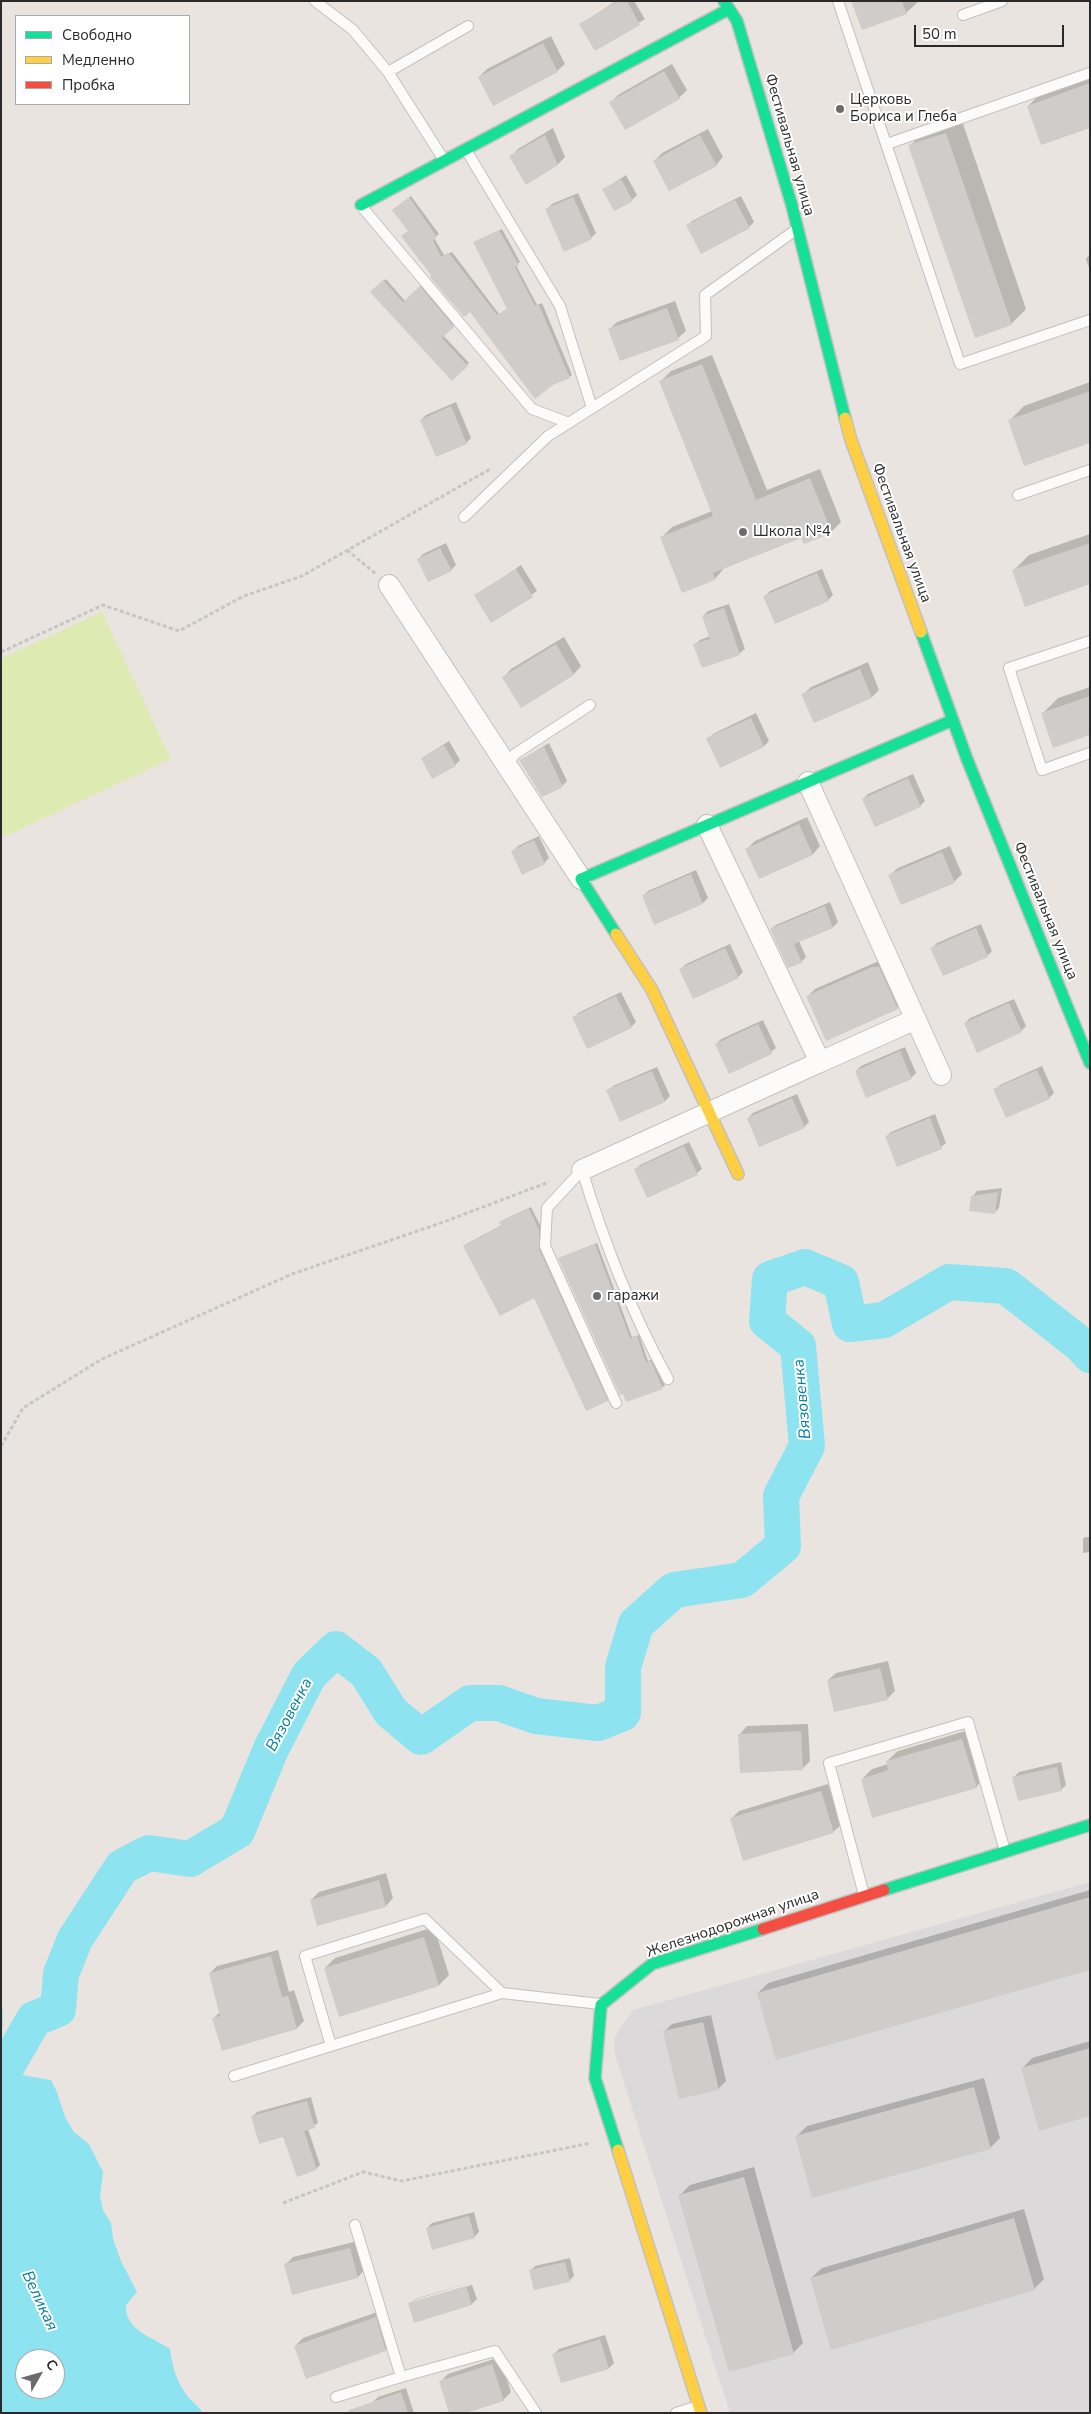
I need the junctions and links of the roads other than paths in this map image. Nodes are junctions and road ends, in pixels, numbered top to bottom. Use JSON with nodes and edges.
{"nodes":[{"id":1,"x":315,"y":1,"type":"edge"},
{"id":2,"x":838,"y":1,"type":"edge"},
{"id":3,"x":1002,"y":1,"type":"edge"},
{"id":4,"x":727,"y":5,"type":"edge"},
{"id":5,"x":963,"y":15,"type":"dead end"},
{"id":6,"x":468,"y":26,"type":"dead end"},
{"id":7,"x":388,"y":72,"type":"junction"},
{"id":8,"x":1090,"y":74,"type":"edge"},
{"id":9,"x":887,"y":144,"type":"junction"},
{"id":10,"x":466,"y":149,"type":"junction"},
{"id":11,"x":444,"y":160,"type":"junction"},
{"id":12,"x":361,"y":205,"type":"joint"},
{"id":13,"x":797,"y":228,"type":"junction"},
{"id":14,"x":1090,"y":320,"type":"edge"},
{"id":15,"x":592,"y":408,"type":"junction"},
{"id":16,"x":569,"y":423,"type":"junction"},
{"id":17,"x":1090,"y":470,"type":"edge"},
{"id":18,"x":1018,"y":495,"type":"dead end"},
{"id":19,"x":464,"y":517,"type":"dead end"},
{"id":20,"x":389,"y":585,"type":"road end"},
{"id":21,"x":1090,"y":641,"type":"edge"},
{"id":22,"x":590,"y":705,"type":"dead end"},
{"id":23,"x":953,"y":720,"type":"junction"},
{"id":24,"x":1090,"y":753,"type":"edge"},
{"id":25,"x":507,"y":765,"type":"junction"},
{"id":26,"x":808,"y":782,"type":"junction"},
{"id":27,"x":707,"y":825,"type":"junction"},
{"id":28,"x":581,"y":879,"type":"junction"},
{"id":29,"x":916,"y":1019,"type":"junction"},
{"id":30,"x":820,"y":1062,"type":"junction"},
{"id":31,"x":1090,"y":1063,"type":"edge"},
{"id":32,"x":941,"y":1075,"type":"dead end"},
{"id":33,"x":708,"y":1113,"type":"junction"},
{"id":34,"x":582,"y":1170,"type":"junction"},
{"id":35,"x":738,"y":1174,"type":"dead end"},
{"id":36,"x":668,"y":1379,"type":"dead end"},
{"id":37,"x":616,"y":1403,"type":"dead end"},
{"id":38,"x":1090,"y":1825,"type":"edge"},
{"id":39,"x":1005,"y":1852,"type":"junction"},
{"id":40,"x":864,"y":1896,"type":"junction"},
{"id":41,"x":502,"y":1993,"type":"junction"},
{"id":42,"x":601,"y":2005,"type":"junction"},
{"id":43,"x":331,"y":2046,"type":"junction"},
{"id":44,"x":234,"y":2076,"type":"dead end"},
{"id":45,"x":355,"y":2225,"type":"dead end"},
{"id":46,"x":401,"y":2377,"type":"junction"},
{"id":47,"x":336,"y":2397,"type":"dead end"},
{"id":48,"x":700,"y":2409,"type":"edge"},
{"id":49,"x":536,"y":2413,"type":"edge"},
{"id":50,"x":676,"y":2413,"type":"edge"}],
"edges":[{"from":1,"to":7,"type":"lane"},
{"from":2,"to":9,"type":"lane"},
{"from":3,"to":5,"type":"lane"},
{"from":4,"to":10,"type":"main road"},
{"from":4,"to":13,"type":"main road","name":"Фестивальная улица"},
{"from":6,"to":7,"type":"lane"},
{"from":7,"to":11,"type":"lane"},
{"from":8,"to":9,"type":"lane"},
{"from":9,"to":14,"type":"lane"},
{"from":10,"to":11,"type":"main road"},
{"from":10,"to":15,"type":"lane"},
{"from":11,"to":12,"type":"main road"},
{"from":12,"to":16,"type":"lane"},
{"from":13,"to":15,"type":"lane"},
{"from":13,"to":23,"type":"main road","name":"Фестивальная улица"},
{"from":15,"to":16,"type":"lane"},
{"from":16,"to":19,"type":"lane"},
{"from":17,"to":18,"type":"lane"},
{"from":20,"to":25,"type":"street"},
{"from":21,"to":24,"type":"lane"},
{"from":22,"to":25,"type":"lane"},
{"from":23,"to":26,"type":"main road"},
{"from":23,"to":31,"type":"main road","name":"Фестивальная улица"},
{"from":25,"to":28,"type":"street"},
{"from":26,"to":27,"type":"main road"},
{"from":26,"to":29,"type":"street"},
{"from":27,"to":28,"type":"main road"},
{"from":27,"to":30,"type":"street"},
{"from":28,"to":33,"type":"main road"},
{"from":29,"to":30,"type":"street"},
{"from":29,"to":32,"type":"street"},
{"from":30,"to":33,"type":"street"},
{"from":33,"to":34,"type":"street"},
{"from":33,"to":35,"type":"main road"},
{"from":34,"to":36,"type":"lane"},
{"from":34,"to":37,"type":"lane"},
{"from":38,"to":39,"type":"main road","name":"Железнодорожная улица"},
{"from":39,"to":40,"type":"main road","name":"Железнодорожная улица"},
{"from":39,"to":40,"type":"lane"},
{"from":40,"to":42,"type":"main road","name":"Железнодорожная улица"},
{"from":41,"to":42,"type":"lane"},
{"from":41,"to":43,"type":"lane"},
{"from":41,"to":43,"type":"lane"},
{"from":42,"to":48,"type":"main road"},
{"from":43,"to":44,"type":"lane"},
{"from":45,"to":46,"type":"lane"},
{"from":46,"to":47,"type":"lane"},
{"from":46,"to":49,"type":"lane"},
{"from":48,"to":50,"type":"lane"}]}
